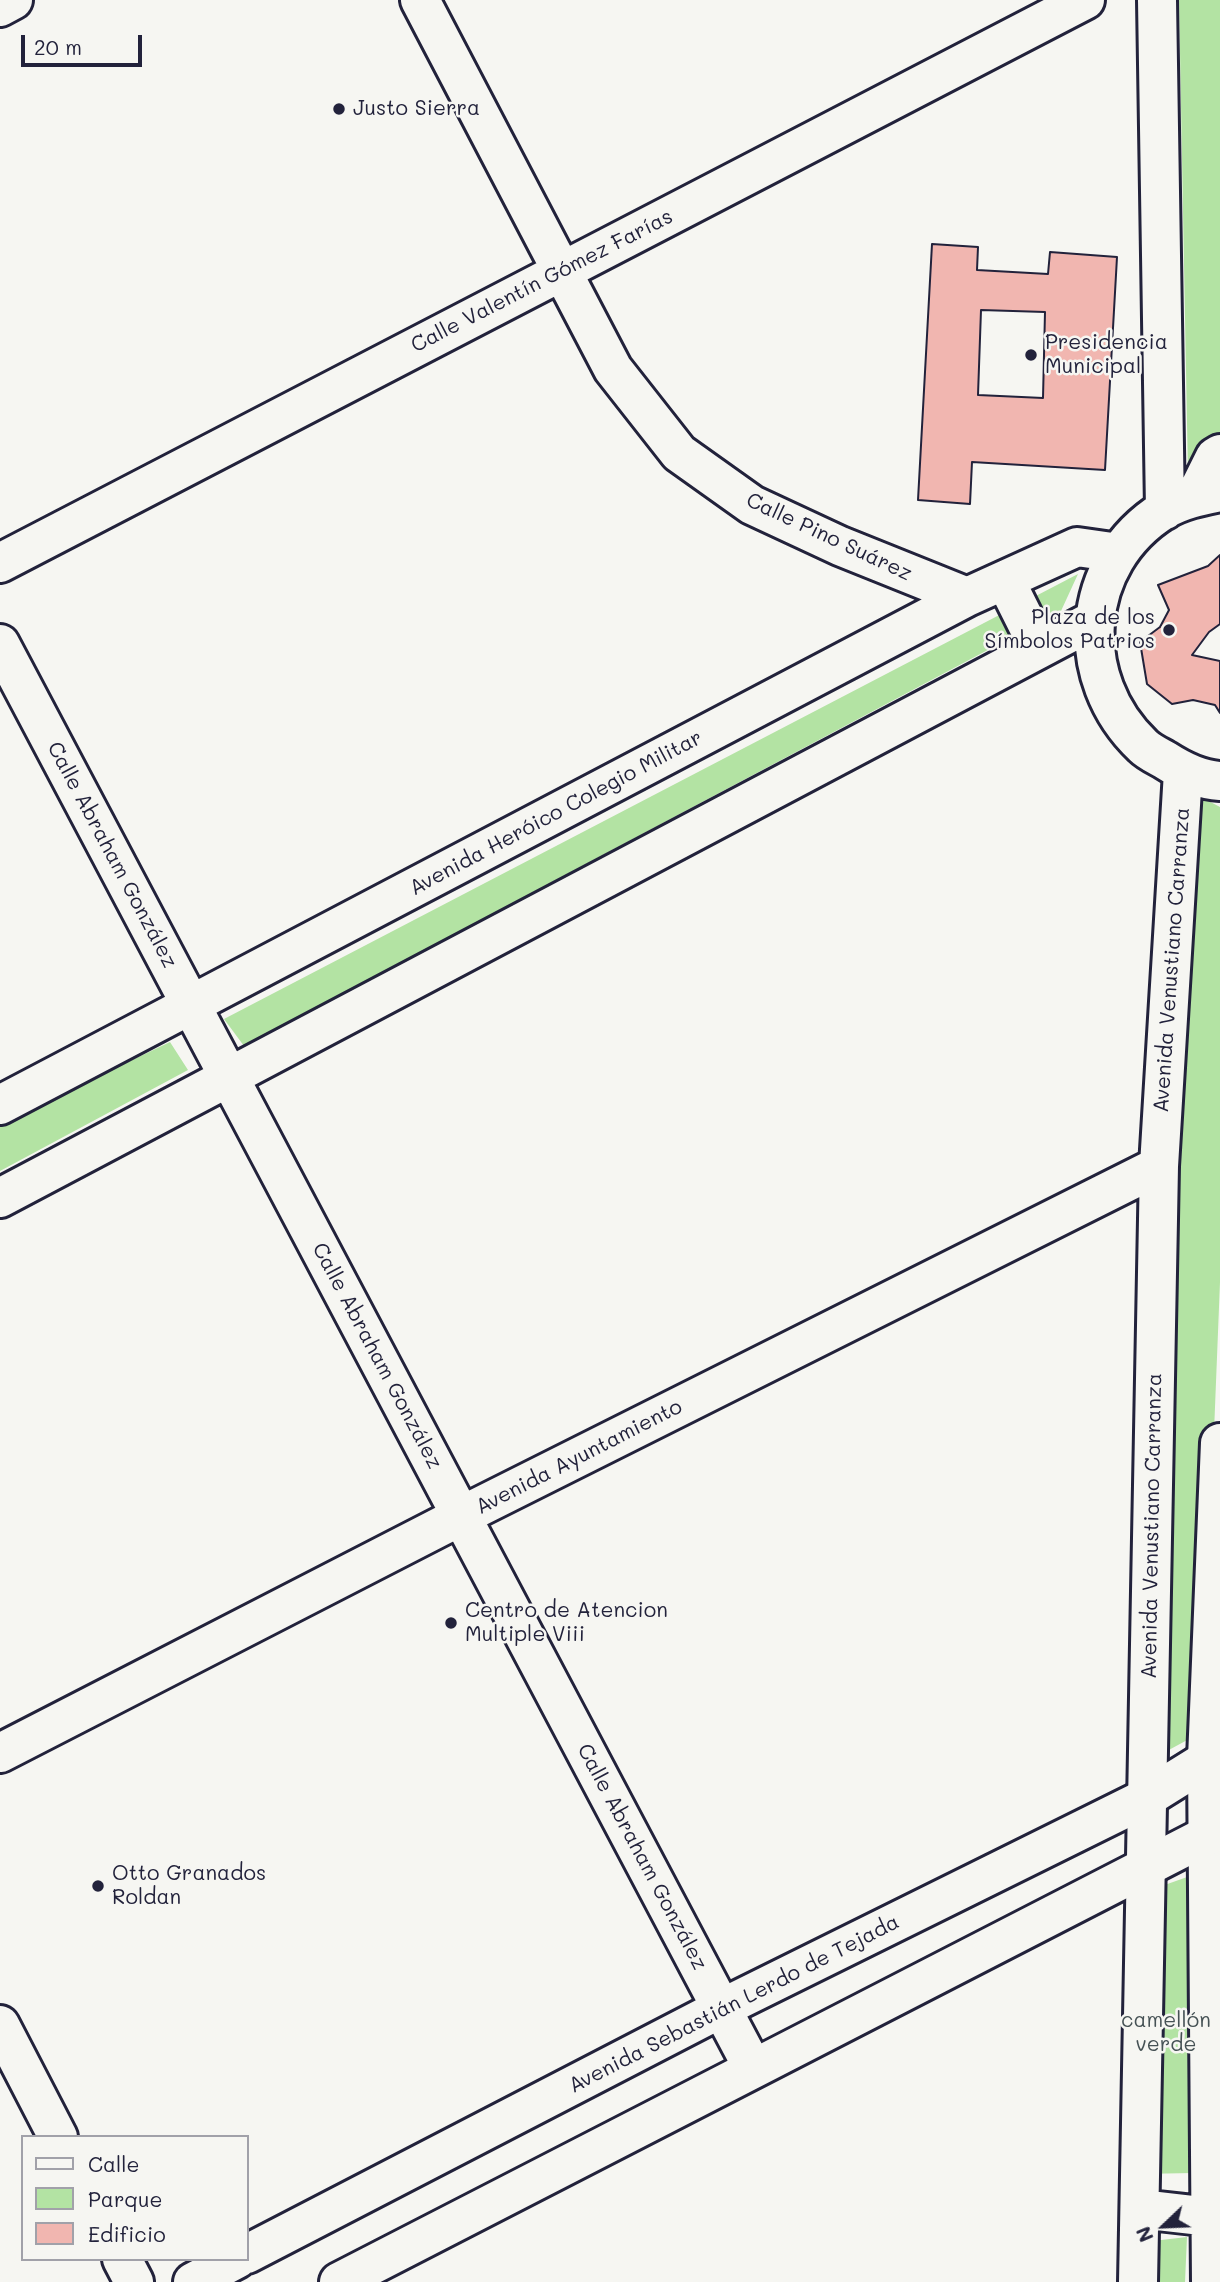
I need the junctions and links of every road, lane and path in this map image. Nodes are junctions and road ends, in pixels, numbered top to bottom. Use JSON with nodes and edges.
{"nodes":[{"id":1,"x":13,"y":0,"type":"edge"},
{"id":2,"x":420,"y":0,"type":"edge"},
{"id":3,"x":1085,"y":0,"type":"edge"},
{"id":4,"x":1157,"y":0,"type":"edge"},
{"id":5,"x":0,"y":7,"type":"edge"},
{"id":6,"x":562,"y":271,"type":"junction"},
{"id":7,"x":1220,"y":454,"type":"edge"},
{"id":8,"x":1193,"y":500,"type":"edge"},
{"id":9,"x":1119,"y":553,"type":"junction"},
{"id":10,"x":0,"y":563,"type":"edge"},
{"id":11,"x":1005,"y":580,"type":"junction"},
{"id":12,"x":967,"y":597,"type":"junction"},
{"id":13,"x":1094,"y":620,"type":"junction"},
{"id":14,"x":0,"y":644,"type":"edge"},
{"id":15,"x":1039,"y":648,"type":"junction"},
{"id":16,"x":1183,"y":772,"type":"junction"},
{"id":17,"x":1220,"y":781,"type":"edge"},
{"id":18,"x":191,"y":1004,"type":"junction"},
{"id":19,"x":229,"y":1078,"type":"junction"},
{"id":20,"x":0,"y":1105,"type":"edge"},
{"id":21,"x":1159,"y":1166,"type":"junction"},
{"id":22,"x":0,"y":1198,"type":"edge"},
{"id":23,"x":1220,"y":1443,"type":"edge"},
{"id":24,"x":461,"y":1516,"type":"junction"},
{"id":25,"x":0,"y":1753,"type":"edge"},
{"id":26,"x":1214,"y":1756,"type":"edge"},
{"id":27,"x":1146,"y":1798,"type":"junction"},
{"id":28,"x":1214,"y":1832,"type":"edge"},
{"id":29,"x":1147,"y":1868,"type":"junction"},
{"id":30,"x":722,"y":2008,"type":"junction"},
{"id":31,"x":0,"y":2025,"type":"edge"},
{"id":32,"x":753,"y":2068,"type":"junction"},
{"id":33,"x":57,"y":2135,"type":"edge"},
{"id":34,"x":1140,"y":2209,"type":"junction"},
{"id":35,"x":1216,"y":2218,"type":"edge"},
{"id":36,"x":248,"y":2253,"type":"edge"},
{"id":37,"x":123,"y":2261,"type":"edge"},
{"id":38,"x":233,"y":2261,"type":"edge"},
{"id":39,"x":134,"y":2282,"type":"edge"},
{"id":40,"x":193,"y":2282,"type":"edge"},
{"id":41,"x":339,"y":2282,"type":"edge"},
{"id":42,"x":1138,"y":2282,"type":"edge"},
{"id":43,"x":1211,"y":2282,"type":"edge"}],
"edges":[{"from":1,"to":5,"type":"street"},
{"from":2,"to":6,"type":"street","name":"Calle Pino Suárez"},
{"from":3,"to":6,"type":"street","name":"Calle Valentín Gómez Farías"},
{"from":4,"to":8,"type":"street"},
{"from":6,"to":10,"type":"street","name":"Calle Valentín Gómez Farías"},
{"from":6,"to":12,"type":"street","name":"Calle Pino Suárez"},
{"from":7,"to":8,"type":"street"},
{"from":8,"to":9,"type":"street"},
{"from":9,"to":11,"type":"street","name":"Avenida Heróico Colegio Militar"},
{"from":9,"to":13,"type":"street"},
{"from":11,"to":12,"type":"street","name":"Avenida Heróico Colegio Militar"},
{"from":11,"to":15,"type":"street"},
{"from":12,"to":18,"type":"street","name":"Avenida Heróico Colegio Militar"},
{"from":13,"to":15,"type":"street"},
{"from":13,"to":16,"type":"street"},
{"from":14,"to":18,"type":"street","name":"Calle Abraham González"},
{"from":15,"to":19,"type":"street"},
{"from":16,"to":17,"type":"street"},
{"from":16,"to":21,"type":"street","name":"Avenida Venustiano Carranza"},
{"from":18,"to":19,"type":"street","name":"Calle Abraham González"},
{"from":18,"to":20,"type":"street","name":"Avenida Heróico Colegio Militar"},
{"from":19,"to":22,"type":"street"},
{"from":19,"to":24,"type":"street","name":"Calle Abraham González"},
{"from":21,"to":24,"type":"street","name":"Avenida Ayuntamiento"},
{"from":21,"to":27,"type":"street","name":"Avenida Venustiano Carranza"},
{"from":23,"to":26,"type":"street"},
{"from":24,"to":25,"type":"street","name":"Avenida Ayuntamiento"},
{"from":24,"to":30,"type":"street","name":"Calle Abraham González"},
{"from":26,"to":27,"type":"street","name":"Avenida Sebastián Lerdo de Tejada"},
{"from":26,"to":28,"type":"street"},
{"from":27,"to":29,"type":"street","name":"Avenida Venustiano Carranza"},
{"from":27,"to":30,"type":"street","name":"Avenida Sebastián Lerdo de Tejada"},
{"from":28,"to":29,"type":"street"},
{"from":28,"to":35,"type":"street"},
{"from":29,"to":32,"type":"street"},
{"from":29,"to":34,"type":"street","name":"Avenida Venustiano Carranza"},
{"from":30,"to":32,"type":"street","name":"Calle Abraham González"},
{"from":30,"to":36,"type":"street","name":"Avenida Sebastián Lerdo de Tejada"},
{"from":31,"to":33,"type":"street"},
{"from":32,"to":41,"type":"street"},
{"from":34,"to":35,"type":"street"},
{"from":34,"to":42,"type":"street","name":"Avenida Venustiano Carranza"},
{"from":35,"to":43,"type":"street"},
{"from":37,"to":39,"type":"street"},
{"from":38,"to":40,"type":"street"}]}
